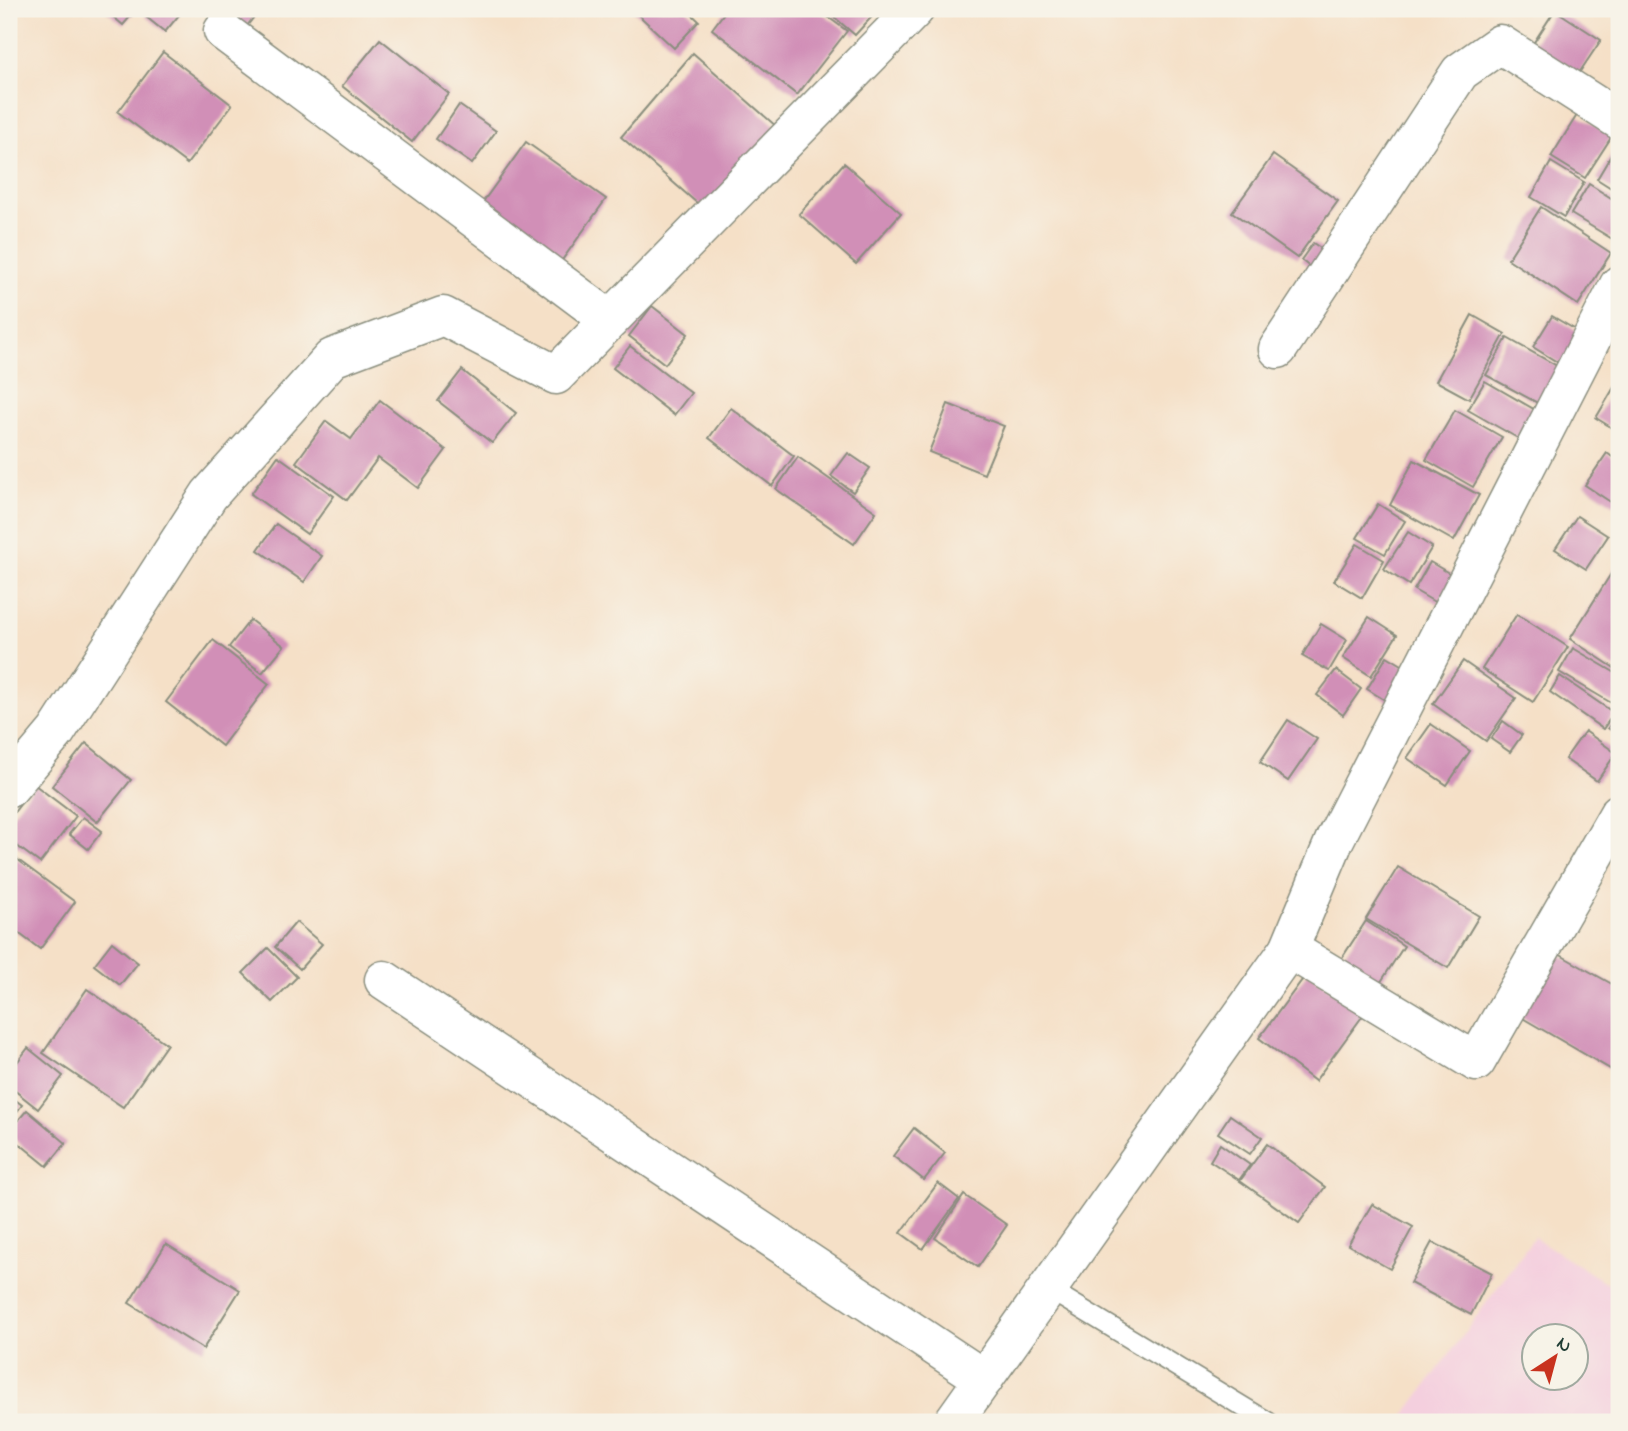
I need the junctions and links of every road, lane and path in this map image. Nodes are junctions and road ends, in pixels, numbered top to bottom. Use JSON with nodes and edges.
{"nodes":[{"id":1,"x":915,"y":9,"type":"edge"},
{"id":2,"x":223,"y":31,"type":"dead end"},
{"id":3,"x":1619,"y":120,"type":"edge"},
{"id":4,"x":1619,"y":285,"type":"edge"},
{"id":5,"x":610,"y":320,"type":"junction"},
{"id":6,"x":1278,"y":349,"type":"dead end"},
{"id":7,"x":9,"y":788,"type":"edge"},
{"id":8,"x":1619,"y":813,"type":"edge"},
{"id":9,"x":1289,"y":949,"type":"junction"},
{"id":10,"x":384,"y":980,"type":"dead end"},
{"id":11,"x":1047,"y":1289,"type":"junction"},
{"id":12,"x":984,"y":1379,"type":"junction"},
{"id":13,"x":954,"y":1422,"type":"edge"},
{"id":14,"x":1268,"y":1422,"type":"edge"}],
"edges":[{"from":1,"to":5,"type":"street"},
{"from":2,"to":5,"type":"street"},
{"from":3,"to":6,"type":"street"},
{"from":4,"to":9,"type":"street"},
{"from":5,"to":7,"type":"street"},
{"from":8,"to":9,"type":"street"},
{"from":9,"to":11,"type":"street"},
{"from":10,"to":12,"type":"street"},
{"from":11,"to":12,"type":"street"},
{"from":11,"to":14,"type":"lane"},
{"from":12,"to":13,"type":"street"}]}
